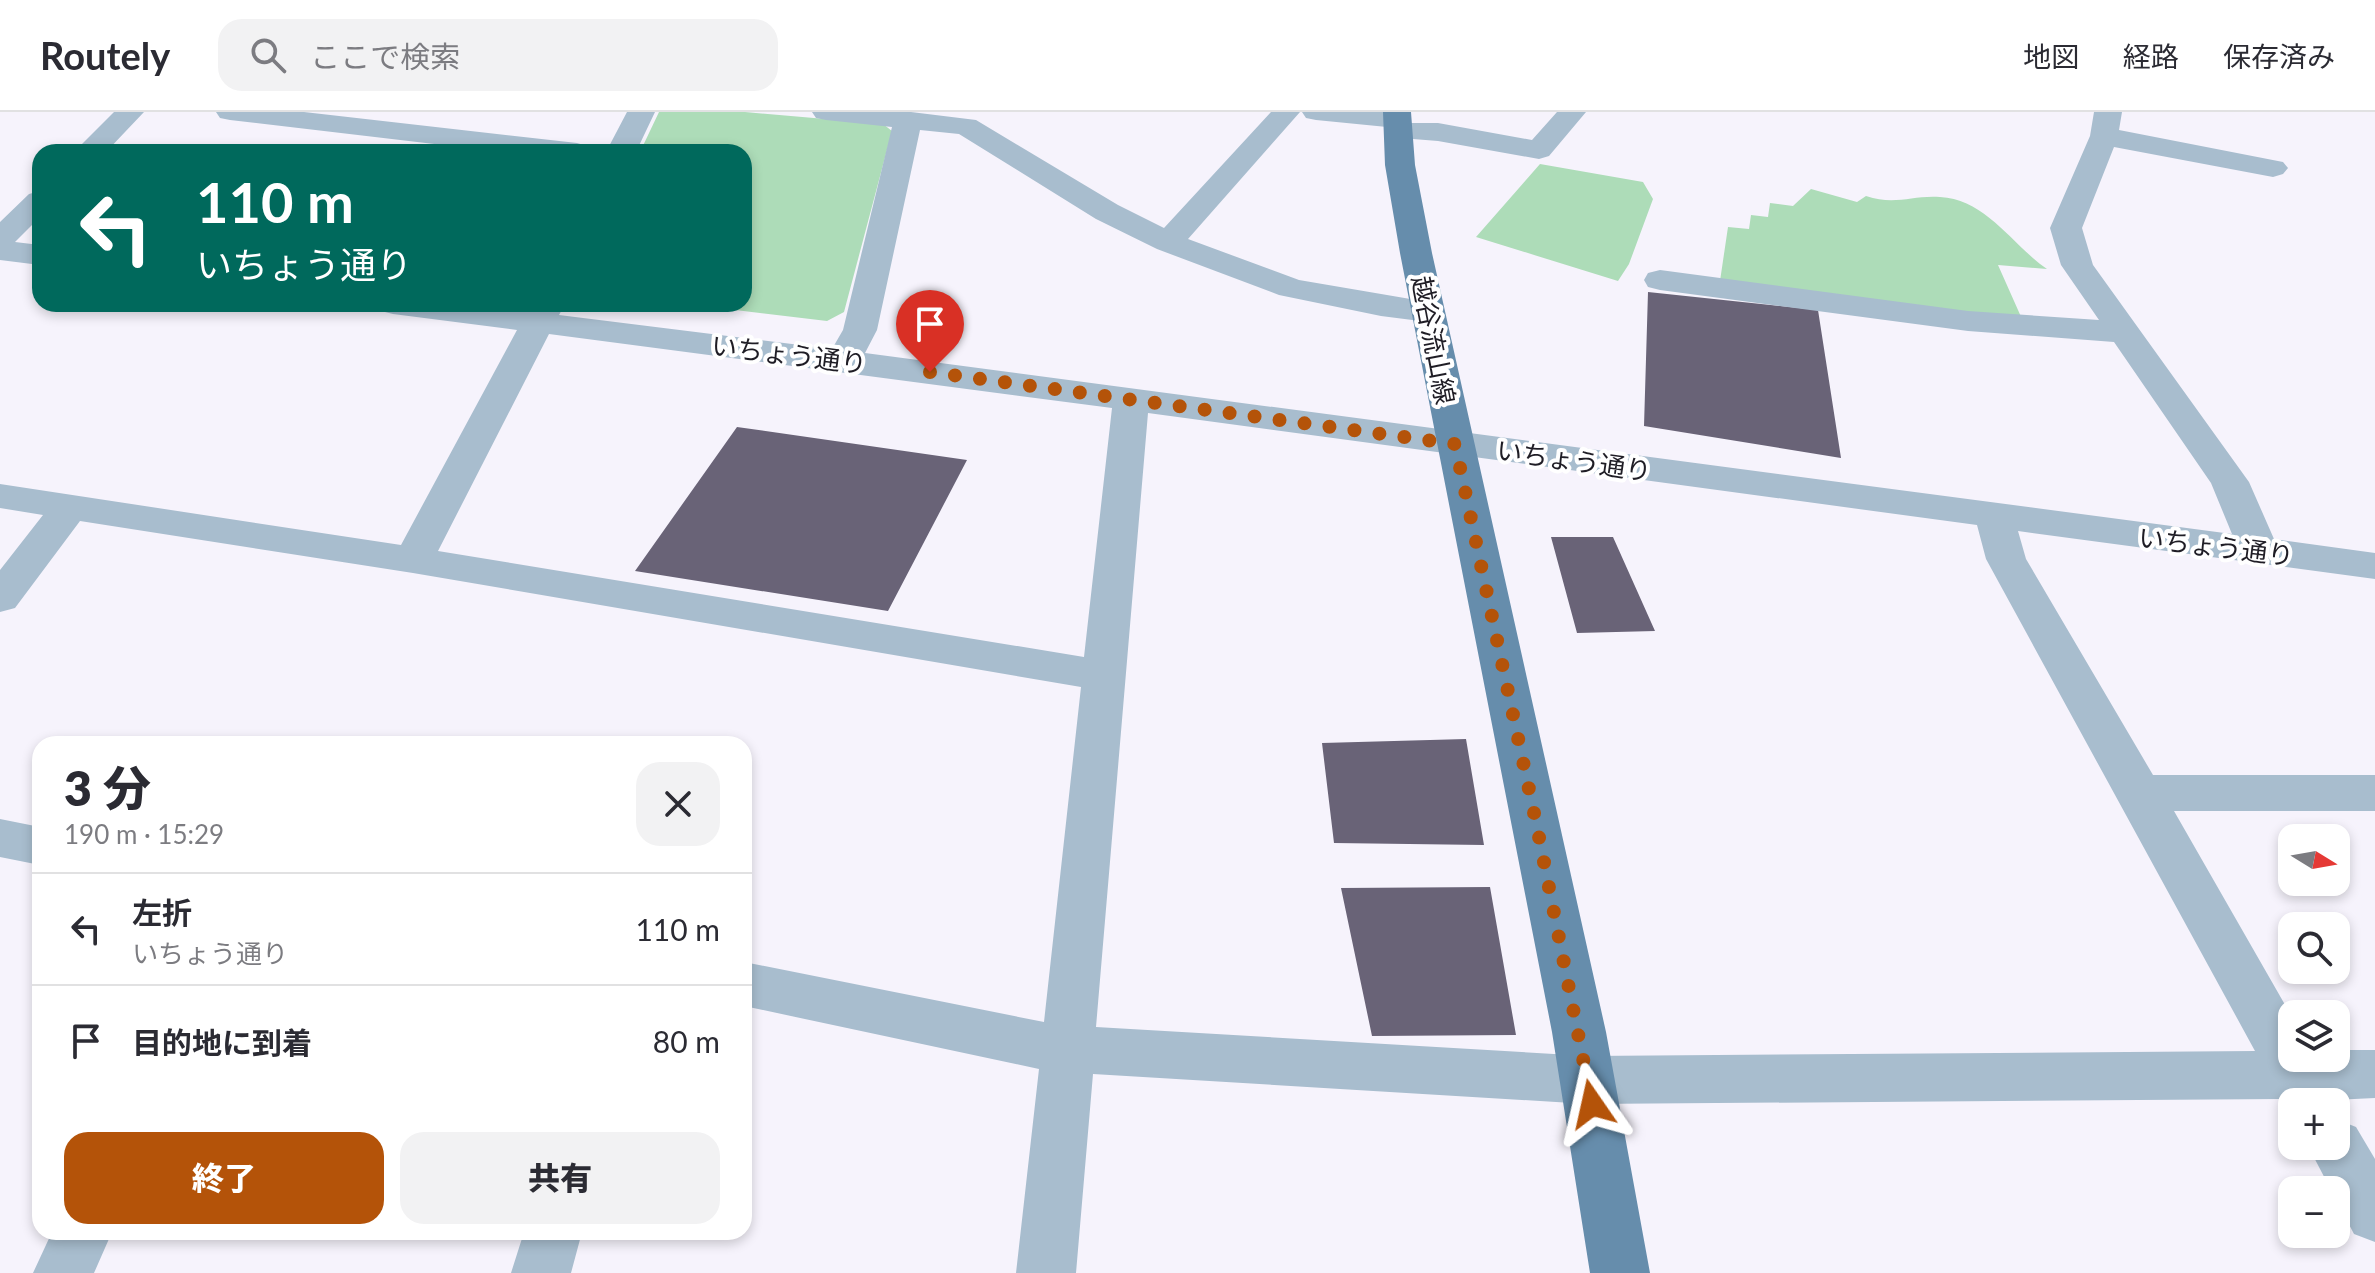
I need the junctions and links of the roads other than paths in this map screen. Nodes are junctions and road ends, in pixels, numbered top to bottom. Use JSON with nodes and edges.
{"nodes":[{"id":1,"x":130,"y":112,"type":"edge"},
{"id":2,"x":230,"y":112,"type":"edge"},
{"id":3,"x":641,"y":112,"type":"edge"},
{"id":4,"x":826,"y":112,"type":"edge"},
{"id":5,"x":1286,"y":112,"type":"edge"},
{"id":6,"x":1316,"y":112,"type":"edge"},
{"id":7,"x":1572,"y":112,"type":"edge"},
{"id":8,"x":980,"y":119,"type":"edge"},
{"id":9,"x":386,"y":120,"type":"edge"},
{"id":10,"x":908,"y":120,"type":"junction"},
{"id":11,"x":1397,"y":120,"type":"edge"},
{"id":12,"x":2106,"y":124,"type":"edge"},
{"id":13,"x":97,"y":144,"type":"edge"},
{"id":14,"x":529,"y":144,"type":"edge"},
{"id":15,"x":625,"y":144,"type":"edge"},
{"id":16,"x":2273,"y":168,"type":"dead end"},
{"id":17,"x":32,"y":208,"type":"edge"},
{"id":18,"x":0,"y":239,"type":"edge"},
{"id":19,"x":1168,"y":242,"type":"junction"},
{"id":20,"x":0,"y":250,"type":"edge"},
{"id":21,"x":32,"y":254,"type":"edge"},
{"id":22,"x":1660,"y":280,"type":"dead end"},
{"id":23,"x":513,"y":312,"type":"edge"},
{"id":24,"x":1428,"y":312,"type":"junction"},
{"id":25,"x":543,"y":314,"type":"edge"},
{"id":26,"x":2124,"y":332,"type":"junction"},
{"id":27,"x":843,"y":361,"type":"junction"},
{"id":28,"x":1131,"y":399,"type":"junction"},
{"id":29,"x":1455,"y":444,"type":"junction"},
{"id":30,"x":0,"y":496,"type":"edge"},
{"id":31,"x":70,"y":507,"type":"junction"},
{"id":32,"x":1994,"y":517,"type":"junction"},
{"id":33,"x":2260,"y":552,"type":"junction"},
{"id":34,"x":413,"y":560,"type":"junction"},
{"id":35,"x":2375,"y":566,"type":"edge"},
{"id":36,"x":0,"y":598,"type":"edge"},
{"id":37,"x":1104,"y":674,"type":"junction"},
{"id":38,"x":2140,"y":793,"type":"junction"},
{"id":39,"x":2375,"y":793,"type":"edge"},
{"id":40,"x":0,"y":838,"type":"edge"},
{"id":41,"x":32,"y":844,"type":"edge"},
{"id":42,"x":752,"y":986,"type":"edge"},
{"id":43,"x":1066,"y":1049,"type":"junction"},
{"id":44,"x":2375,"y":1074,"type":"edge"},
{"id":45,"x":1588,"y":1080,"type":"junction"},
{"id":46,"x":2303,"y":1088,"type":"edge"},
{"id":47,"x":2309,"y":1088,"type":"edge"},
{"id":48,"x":2278,"y":1089,"type":"edge"},
{"id":49,"x":2344,"y":1160,"type":"edge"},
{"id":50,"x":2375,"y":1214,"type":"edge"},
{"id":51,"x":79,"y":1240,"type":"edge"},
{"id":52,"x":551,"y":1240,"type":"edge"},
{"id":53,"x":63,"y":1273,"type":"edge"},
{"id":54,"x":541,"y":1273,"type":"edge"},
{"id":55,"x":1046,"y":1273,"type":"edge"},
{"id":56,"x":1620,"y":1273,"type":"edge"}],
"edges":[{"from":1,"to":13,"type":"street"},
{"from":2,"to":9,"type":"street"},
{"from":3,"to":15,"type":"street"},
{"from":4,"to":10,"type":"street"},
{"from":5,"to":19,"type":"street"},
{"from":6,"to":11,"type":"street"},
{"from":7,"to":11,"type":"street"},
{"from":8,"to":10,"type":"street"},
{"from":8,"to":19,"type":"street"},
{"from":9,"to":14,"type":"street"},
{"from":10,"to":27,"type":"street"},
{"from":11,"to":24,"type":"main road","name":"越谷流山線"},
{"from":12,"to":16,"type":"street"},
{"from":12,"to":26,"type":"street"},
{"from":17,"to":18,"type":"street"},
{"from":19,"to":24,"type":"street"},
{"from":20,"to":21,"type":"street"},
{"from":22,"to":26,"type":"street"},
{"from":23,"to":25,"type":"street","name":"いちょう通り"},
{"from":24,"to":29,"type":"main road","name":"越谷流山線"},
{"from":25,"to":27,"type":"street","name":"いちょう通り"},
{"from":25,"to":34,"type":"street"},
{"from":26,"to":33,"type":"street"},
{"from":27,"to":28,"type":"street","name":"いちょう通り"},
{"from":28,"to":29,"type":"street","name":"いちょう通り"},
{"from":28,"to":37,"type":"street"},
{"from":29,"to":32,"type":"street","name":"いちょう通り"},
{"from":29,"to":45,"type":"main road","name":"越谷流山線"},
{"from":30,"to":31,"type":"street"},
{"from":31,"to":34,"type":"street"},
{"from":31,"to":36,"type":"street"},
{"from":32,"to":33,"type":"street","name":"いちょう通り"},
{"from":32,"to":38,"type":"street"},
{"from":33,"to":35,"type":"street","name":"いちょう通り"},
{"from":34,"to":37,"type":"street"},
{"from":37,"to":43,"type":"street"},
{"from":38,"to":39,"type":"street"},
{"from":38,"to":46,"type":"street"},
{"from":40,"to":41,"type":"street"},
{"from":42,"to":43,"type":"street"},
{"from":43,"to":45,"type":"street"},
{"from":43,"to":55,"type":"street"},
{"from":44,"to":47,"type":"street"},
{"from":45,"to":48,"type":"street"},
{"from":45,"to":56,"type":"main road","name":"越谷流山線"},
{"from":49,"to":50,"type":"street"},
{"from":51,"to":53,"type":"street"},
{"from":52,"to":54,"type":"street"}]}
